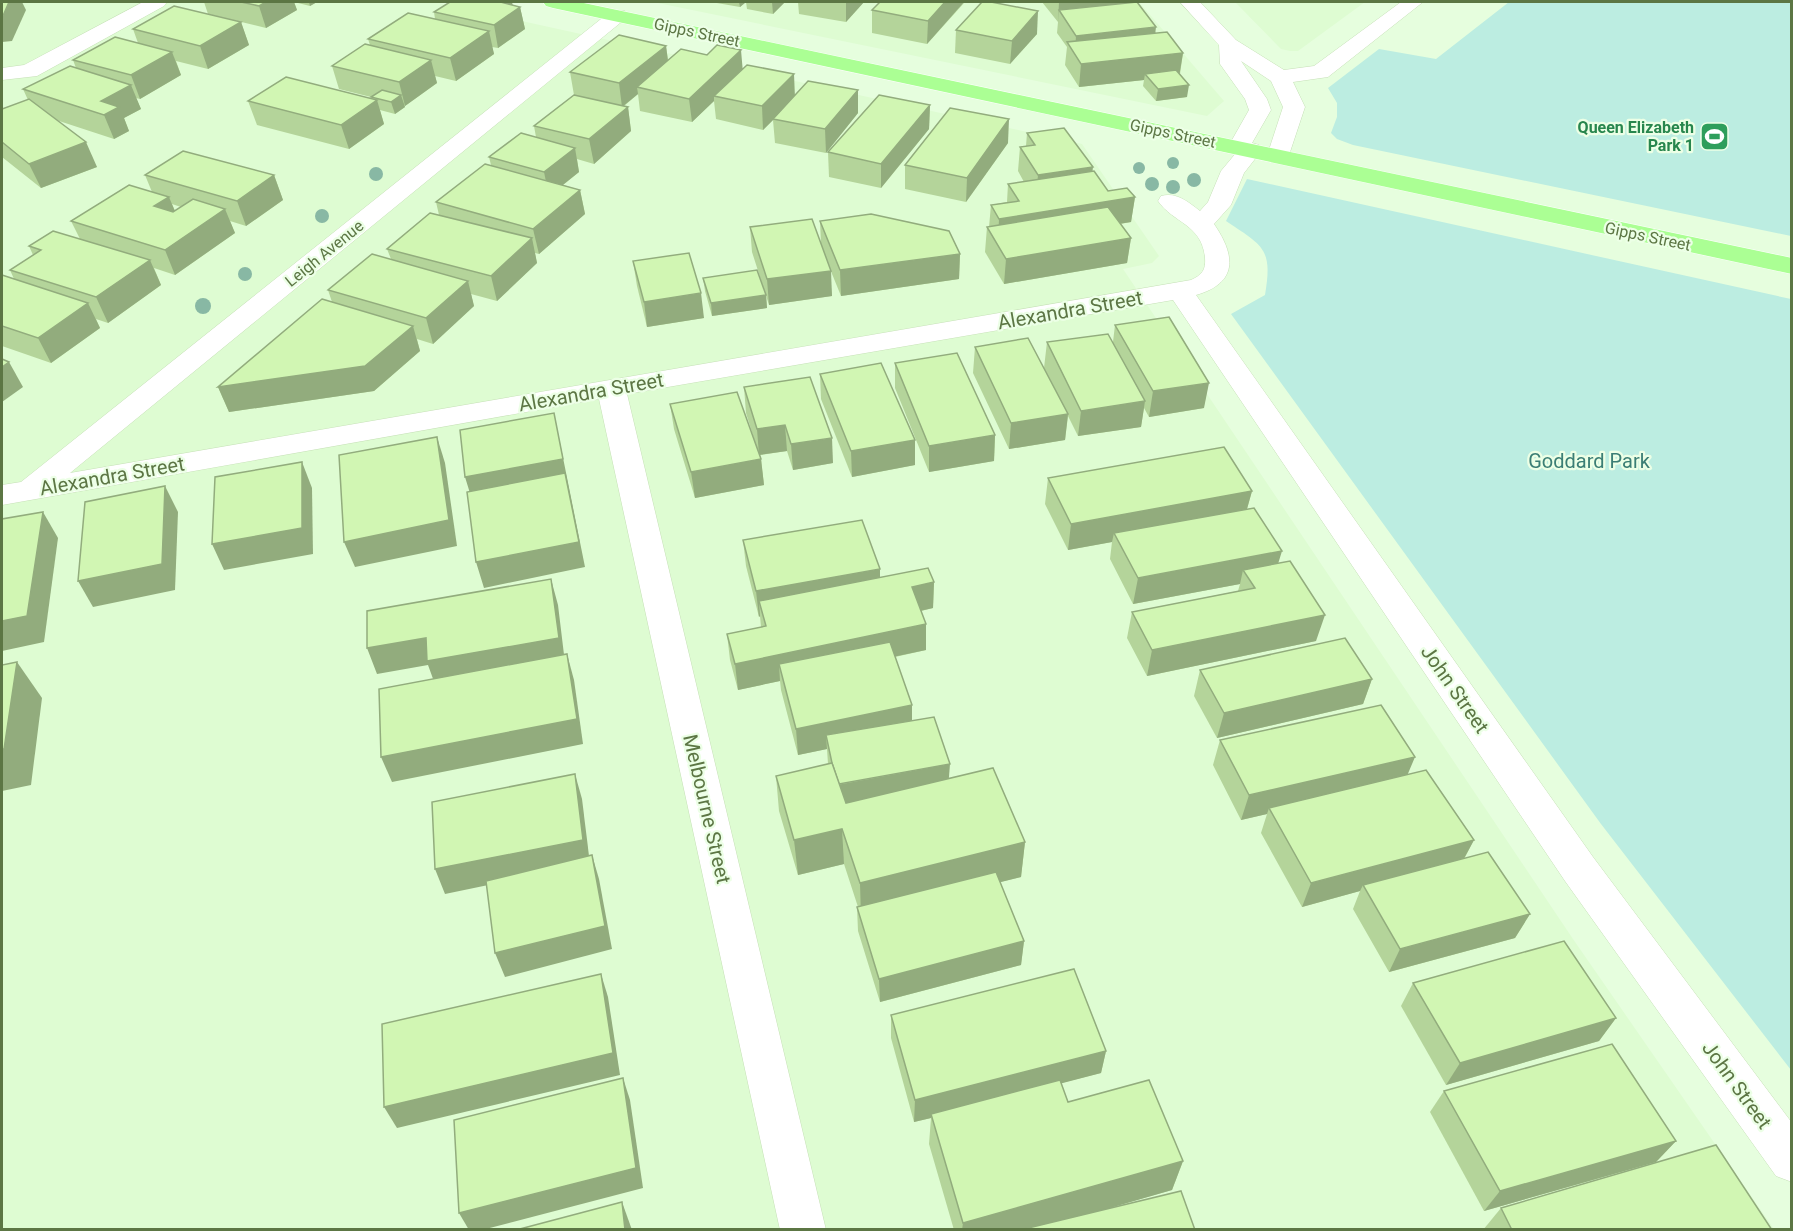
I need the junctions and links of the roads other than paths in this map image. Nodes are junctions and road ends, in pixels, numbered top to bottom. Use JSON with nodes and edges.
{"nodes":[{"id":1,"x":157,"y":2,"type":"edge"},
{"id":2,"x":553,"y":2,"type":"edge"},
{"id":3,"x":1190,"y":2,"type":"edge"},
{"id":4,"x":1413,"y":2,"type":"edge"},
{"id":5,"x":618,"y":15,"type":"junction"},
{"id":6,"x":1229,"y":44,"type":"junction"},
{"id":7,"x":1280,"y":77,"type":"junction"},
{"id":8,"x":5,"y":83,"type":"edge"},
{"id":9,"x":1245,"y":149,"type":"junction"},
{"id":10,"x":1279,"y":156,"type":"junction"},
{"id":11,"x":1170,"y":201,"type":"dead end"},
{"id":12,"x":1201,"y":224,"type":"junction"},
{"id":13,"x":1791,"y":266,"type":"edge"},
{"id":14,"x":1180,"y":291,"type":"junction"},
{"id":15,"x":611,"y":388,"type":"junction"},
{"id":16,"x":30,"y":490,"type":"junction"},
{"id":17,"x":2,"y":495,"type":"edge"},
{"id":18,"x":1791,"y":1160,"type":"edge"},
{"id":19,"x":803,"y":1230,"type":"edge"}],
"edges":[{"from":1,"to":8,"type":"street"},
{"from":2,"to":5,"type":"main road","name":"Gipps Street"},
{"from":3,"to":6,"type":"street"},
{"from":4,"to":7,"type":"street"},
{"from":5,"to":9,"type":"main road","name":"Gipps Street"},
{"from":5,"to":16,"type":"street","name":"Leigh Avenue"},
{"from":6,"to":7,"type":"street"},
{"from":6,"to":9,"type":"street"},
{"from":7,"to":10,"type":"street"},
{"from":9,"to":10,"type":"main road","name":"Gipps Street"},
{"from":9,"to":12,"type":"street"},
{"from":10,"to":13,"type":"main road","name":"Gipps Street"},
{"from":11,"to":12,"type":"street"},
{"from":12,"to":14,"type":"street"},
{"from":14,"to":15,"type":"street","name":"Alexandra Street"},
{"from":14,"to":18,"type":"street","name":"John Street"},
{"from":15,"to":16,"type":"street","name":"Alexandra Street"},
{"from":15,"to":19,"type":"street","name":"Melbourne Street"},
{"from":16,"to":17,"type":"street","name":"Alexandra Street"}]}
